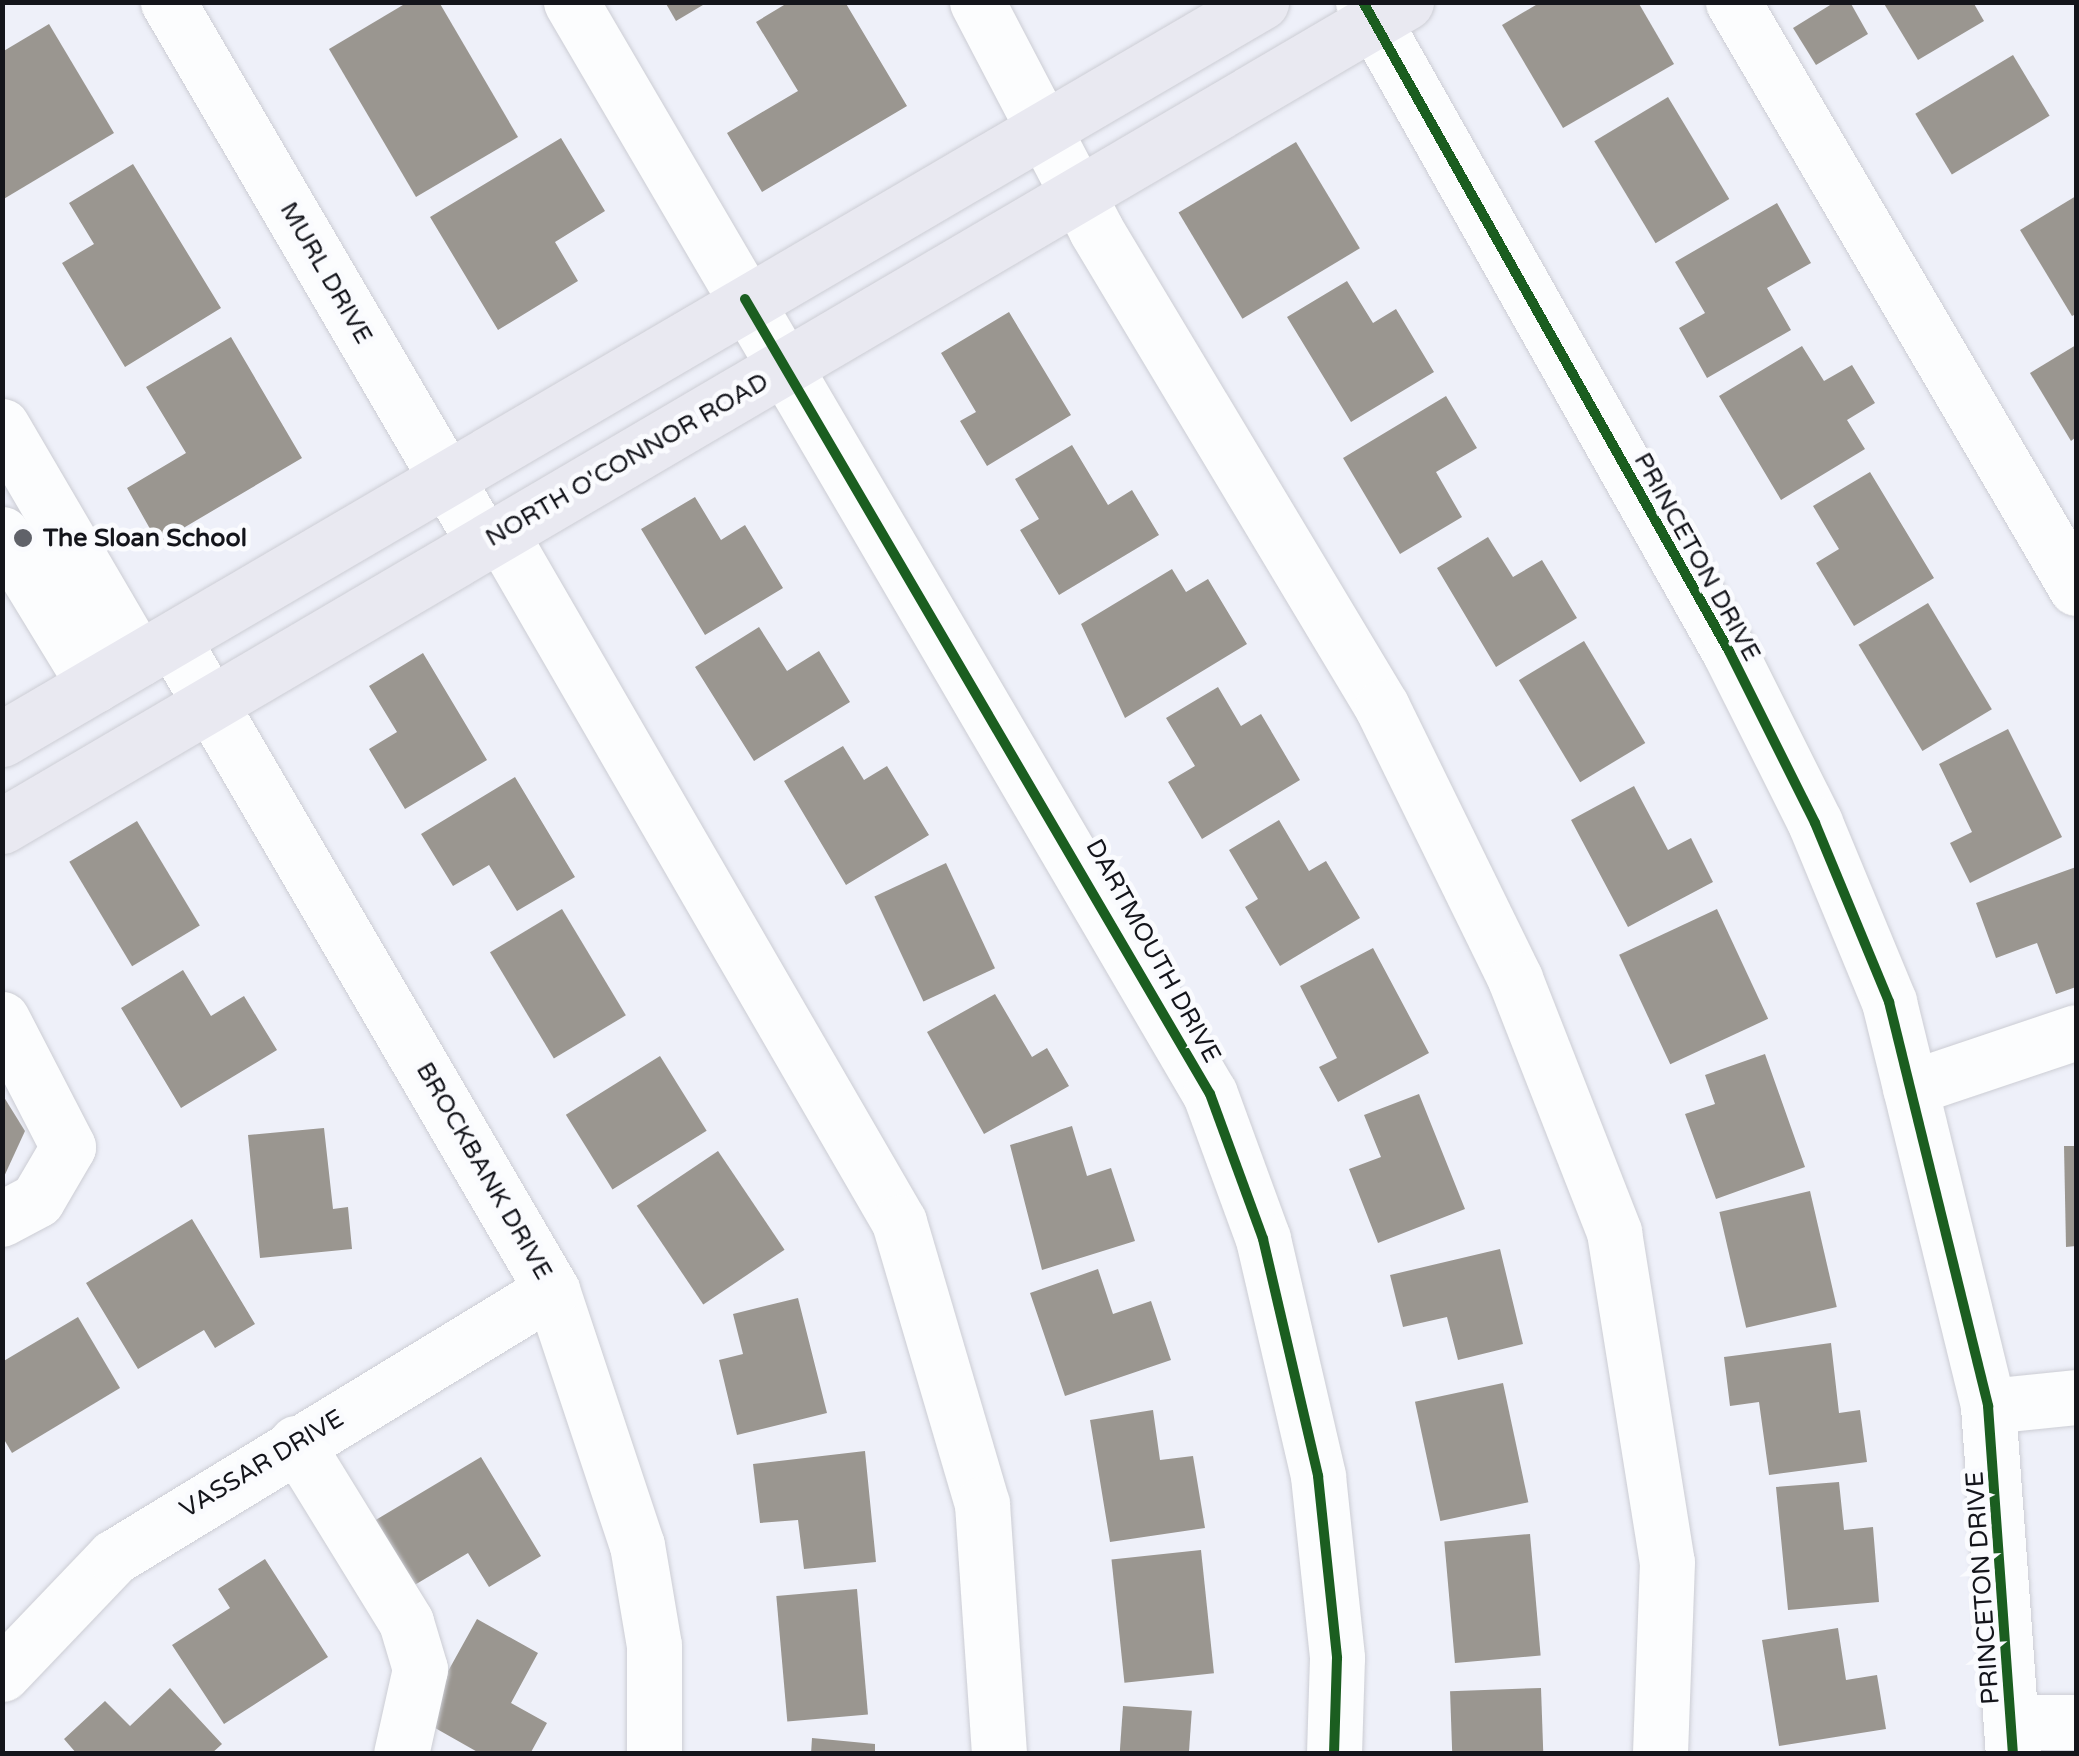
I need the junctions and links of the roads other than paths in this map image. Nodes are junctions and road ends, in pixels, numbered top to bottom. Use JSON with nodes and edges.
{"nodes":[{"id":1,"x":168,"y":2,"type":"edge"},
{"id":2,"x":570,"y":2,"type":"edge"},
{"id":3,"x":977,"y":2,"type":"edge"},
{"id":4,"x":1261,"y":2,"type":"edge"},
{"id":5,"x":1732,"y":2,"type":"edge"},
{"id":6,"x":1380,"y":10,"type":"edge"},
{"id":7,"x":1049,"y":127,"type":"junction"},
{"id":8,"x":1076,"y":196,"type":"junction"},
{"id":9,"x":745,"y":300,"type":"junction"},
{"id":10,"x":785,"y":367,"type":"junction"},
{"id":11,"x":2,"y":426,"type":"edge"},
{"id":12,"x":446,"y":478,"type":"junction"},
{"id":13,"x":2,"y":534,"type":"edge"},
{"id":14,"x":493,"y":539,"type":"junction"},
{"id":15,"x":2076,"y":588,"type":"edge"},
{"id":16,"x":17,"y":591,"type":"edge"},
{"id":17,"x":135,"y":661,"type":"junction"},
{"id":18,"x":209,"y":706,"type":"junction"},
{"id":19,"x":2,"y":739,"type":"edge"},
{"id":20,"x":2,"y":826,"type":"edge"},
{"id":21,"x":2,"y":1020,"type":"edge"},
{"id":22,"x":2076,"y":1032,"type":"edge"},
{"id":23,"x":1910,"y":1088,"type":"junction"},
{"id":24,"x":2,"y":1219,"type":"edge"},
{"id":25,"x":552,"y":1290,"type":"junction"},
{"id":26,"x":2076,"y":1396,"type":"edge"},
{"id":27,"x":1988,"y":1406,"type":"junction"},
{"id":28,"x":296,"y":1443,"type":"junction"},
{"id":29,"x":2,"y":1674,"type":"edge"},
{"id":30,"x":2076,"y":1722,"type":"edge"},
{"id":31,"x":2012,"y":1738,"type":"edge"},
{"id":32,"x":401,"y":1754,"type":"edge"},
{"id":33,"x":654,"y":1754,"type":"edge"},
{"id":34,"x":1000,"y":1754,"type":"edge"},
{"id":35,"x":1334,"y":1754,"type":"edge"},
{"id":36,"x":1660,"y":1754,"type":"edge"}],
"edges":[{"from":1,"to":12,"type":"street","name":"MURL DRIVE"},
{"from":2,"to":9,"type":"street","name":"DARTMOUTH DRIVE"},
{"from":3,"to":7,"type":"street"},
{"from":4,"to":7,"type":"main road"},
{"from":5,"to":15,"type":"street"},
{"from":6,"to":8,"type":"main road","name":"NORTH O'CONNOR ROAD"},
{"from":6,"to":23,"type":"street","name":"PRINCETON DRIVE"},
{"from":7,"to":8,"type":"street"},
{"from":7,"to":9,"type":"main road"},
{"from":8,"to":10,"type":"main road","name":"NORTH O'CONNOR ROAD"},
{"from":8,"to":36,"type":"street"},
{"from":9,"to":10,"type":"street","name":"DARTMOUTH DRIVE"},
{"from":9,"to":12,"type":"main road"},
{"from":10,"to":14,"type":"main road","name":"NORTH O'CONNOR ROAD"},
{"from":10,"to":35,"type":"street","name":"DARTMOUTH DRIVE"},
{"from":11,"to":17,"type":"street"},
{"from":12,"to":14,"type":"street","name":"MURL DRIVE"},
{"from":12,"to":17,"type":"main road"},
{"from":13,"to":16,"type":"street"},
{"from":14,"to":18,"type":"main road","name":"NORTH O'CONNOR ROAD"},
{"from":14,"to":34,"type":"street","name":"MURL DRIVE"},
{"from":16,"to":17,"type":"street"},
{"from":17,"to":18,"type":"street","name":"BROCKBANK DRIVE"},
{"from":17,"to":19,"type":"main road"},
{"from":18,"to":20,"type":"main road","name":"NORTH O'CONNOR ROAD"},
{"from":18,"to":25,"type":"street","name":"BROCKBANK DRIVE"},
{"from":21,"to":24,"type":"street"},
{"from":22,"to":23,"type":"street"},
{"from":23,"to":27,"type":"street","name":"PRINCETON DRIVE"},
{"from":25,"to":28,"type":"street","name":"VASSAR DRIVE"},
{"from":25,"to":33,"type":"street","name":"BROCKBANK DRIVE"},
{"from":26,"to":27,"type":"street"},
{"from":27,"to":31,"type":"street","name":"PRINCETON DRIVE"},
{"from":28,"to":29,"type":"street","name":"VASSAR DRIVE"},
{"from":28,"to":32,"type":"street"},
{"from":30,"to":31,"type":"street"}]}
